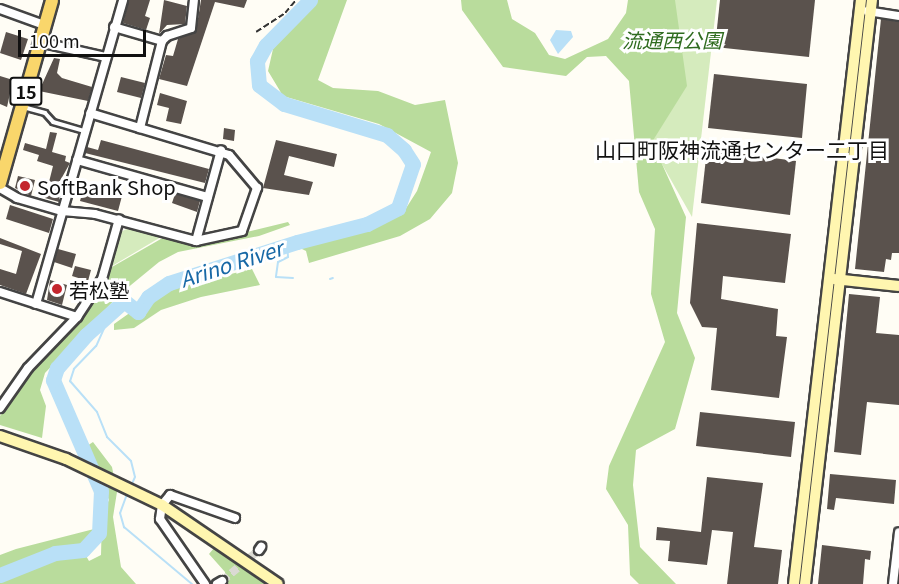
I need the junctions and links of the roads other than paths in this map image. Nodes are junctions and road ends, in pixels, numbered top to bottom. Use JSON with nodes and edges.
{"nodes":[{"id":1,"x":52,"y":0,"type":"edge"},
{"id":2,"x":123,"y":0,"type":"edge"},
{"id":3,"x":194,"y":0,"type":"edge"},
{"id":4,"x":872,"y":0,"type":"edge"},
{"id":5,"x":864,"y":8,"type":"edge"},
{"id":6,"x":0,"y":9,"type":"edge"},
{"id":7,"x":899,"y":16,"type":"edge"},
{"id":8,"x":44,"y":25,"type":"junction"},
{"id":9,"x":114,"y":27,"type":"junction"},
{"id":10,"x":39,"y":42,"type":"junction"},
{"id":11,"x":162,"y":42,"type":"junction"},
{"id":12,"x":106,"y":57,"type":"junction"},
{"id":13,"x":21,"y":106,"type":"junction"},
{"id":14,"x":90,"y":113,"type":"junction"},
{"id":15,"x":140,"y":128,"type":"junction"},
{"id":16,"x":85,"y":131,"type":"junction"},
{"id":17,"x":221,"y":150,"type":"junction"},
{"id":18,"x":77,"y":160,"type":"junction"},
{"id":19,"x":0,"y":186,"type":"edge"},
{"id":20,"x":208,"y":196,"type":"junction"},
{"id":21,"x":62,"y":211,"type":"junction"},
{"id":22,"x":119,"y":219,"type":"junction"},
{"id":23,"x":196,"y":241,"type":"junction"},
{"id":24,"x":835,"y":279,"type":"junction"},
{"id":25,"x":899,"y":286,"type":"edge"},
{"id":26,"x":0,"y":292,"type":"edge"},
{"id":27,"x":36,"y":303,"type":"junction"},
{"id":28,"x":77,"y":317,"type":"junction"},
{"id":29,"x":0,"y":408,"type":"edge"},
{"id":30,"x":0,"y":436,"type":"edge"},
{"id":31,"x":162,"y":505,"type":"junction"},
{"id":32,"x":235,"y":518,"type":"dead end"},
{"id":33,"x":899,"y":532,"type":"edge"},
{"id":34,"x":205,"y":584,"type":"edge"},
{"id":35,"x":278,"y":584,"type":"edge"},
{"id":36,"x":794,"y":584,"type":"edge"},
{"id":37,"x":805,"y":584,"type":"edge"},
{"id":38,"x":893,"y":584,"type":"edge"}],
"edges":[{"from":1,"to":8,"type":"main road","number":"15"},
{"from":2,"to":9,"type":"street"},
{"from":3,"to":11,"type":"street"},
{"from":4,"to":5,"type":"street"},
{"from":5,"to":7,"type":"street"},
{"from":5,"to":24,"type":"street"},
{"from":6,"to":8,"type":"street"},
{"from":8,"to":10,"type":"main road","number":"15"},
{"from":9,"to":11,"type":"street"},
{"from":9,"to":12,"type":"street"},
{"from":10,"to":12,"type":"street"},
{"from":10,"to":13,"type":"main road","number":"15"},
{"from":11,"to":15,"type":"street"},
{"from":12,"to":14,"type":"street"},
{"from":13,"to":16,"type":"lane"},
{"from":13,"to":19,"type":"main road","number":"15"},
{"from":14,"to":15,"type":"street"},
{"from":14,"to":16,"type":"street"},
{"from":15,"to":17,"type":"street"},
{"from":16,"to":18,"type":"street"},
{"from":17,"to":20,"type":"street"},
{"from":17,"to":23,"type":"street"},
{"from":18,"to":20,"type":"street"},
{"from":18,"to":21,"type":"street"},
{"from":19,"to":21,"type":"street"},
{"from":20,"to":23,"type":"street"},
{"from":21,"to":22,"type":"street"},
{"from":21,"to":27,"type":"street"},
{"from":22,"to":23,"type":"street"},
{"from":22,"to":28,"type":"street"},
{"from":24,"to":25,"type":"street"},
{"from":24,"to":36,"type":"street"},
{"from":24,"to":37,"type":"street"},
{"from":26,"to":27,"type":"street"},
{"from":27,"to":28,"type":"street"},
{"from":28,"to":29,"type":"street"},
{"from":30,"to":31,"type":"street"},
{"from":31,"to":32,"type":"street"},
{"from":31,"to":34,"type":"street"},
{"from":31,"to":35,"type":"street"},
{"from":33,"to":38,"type":"street"}]}
